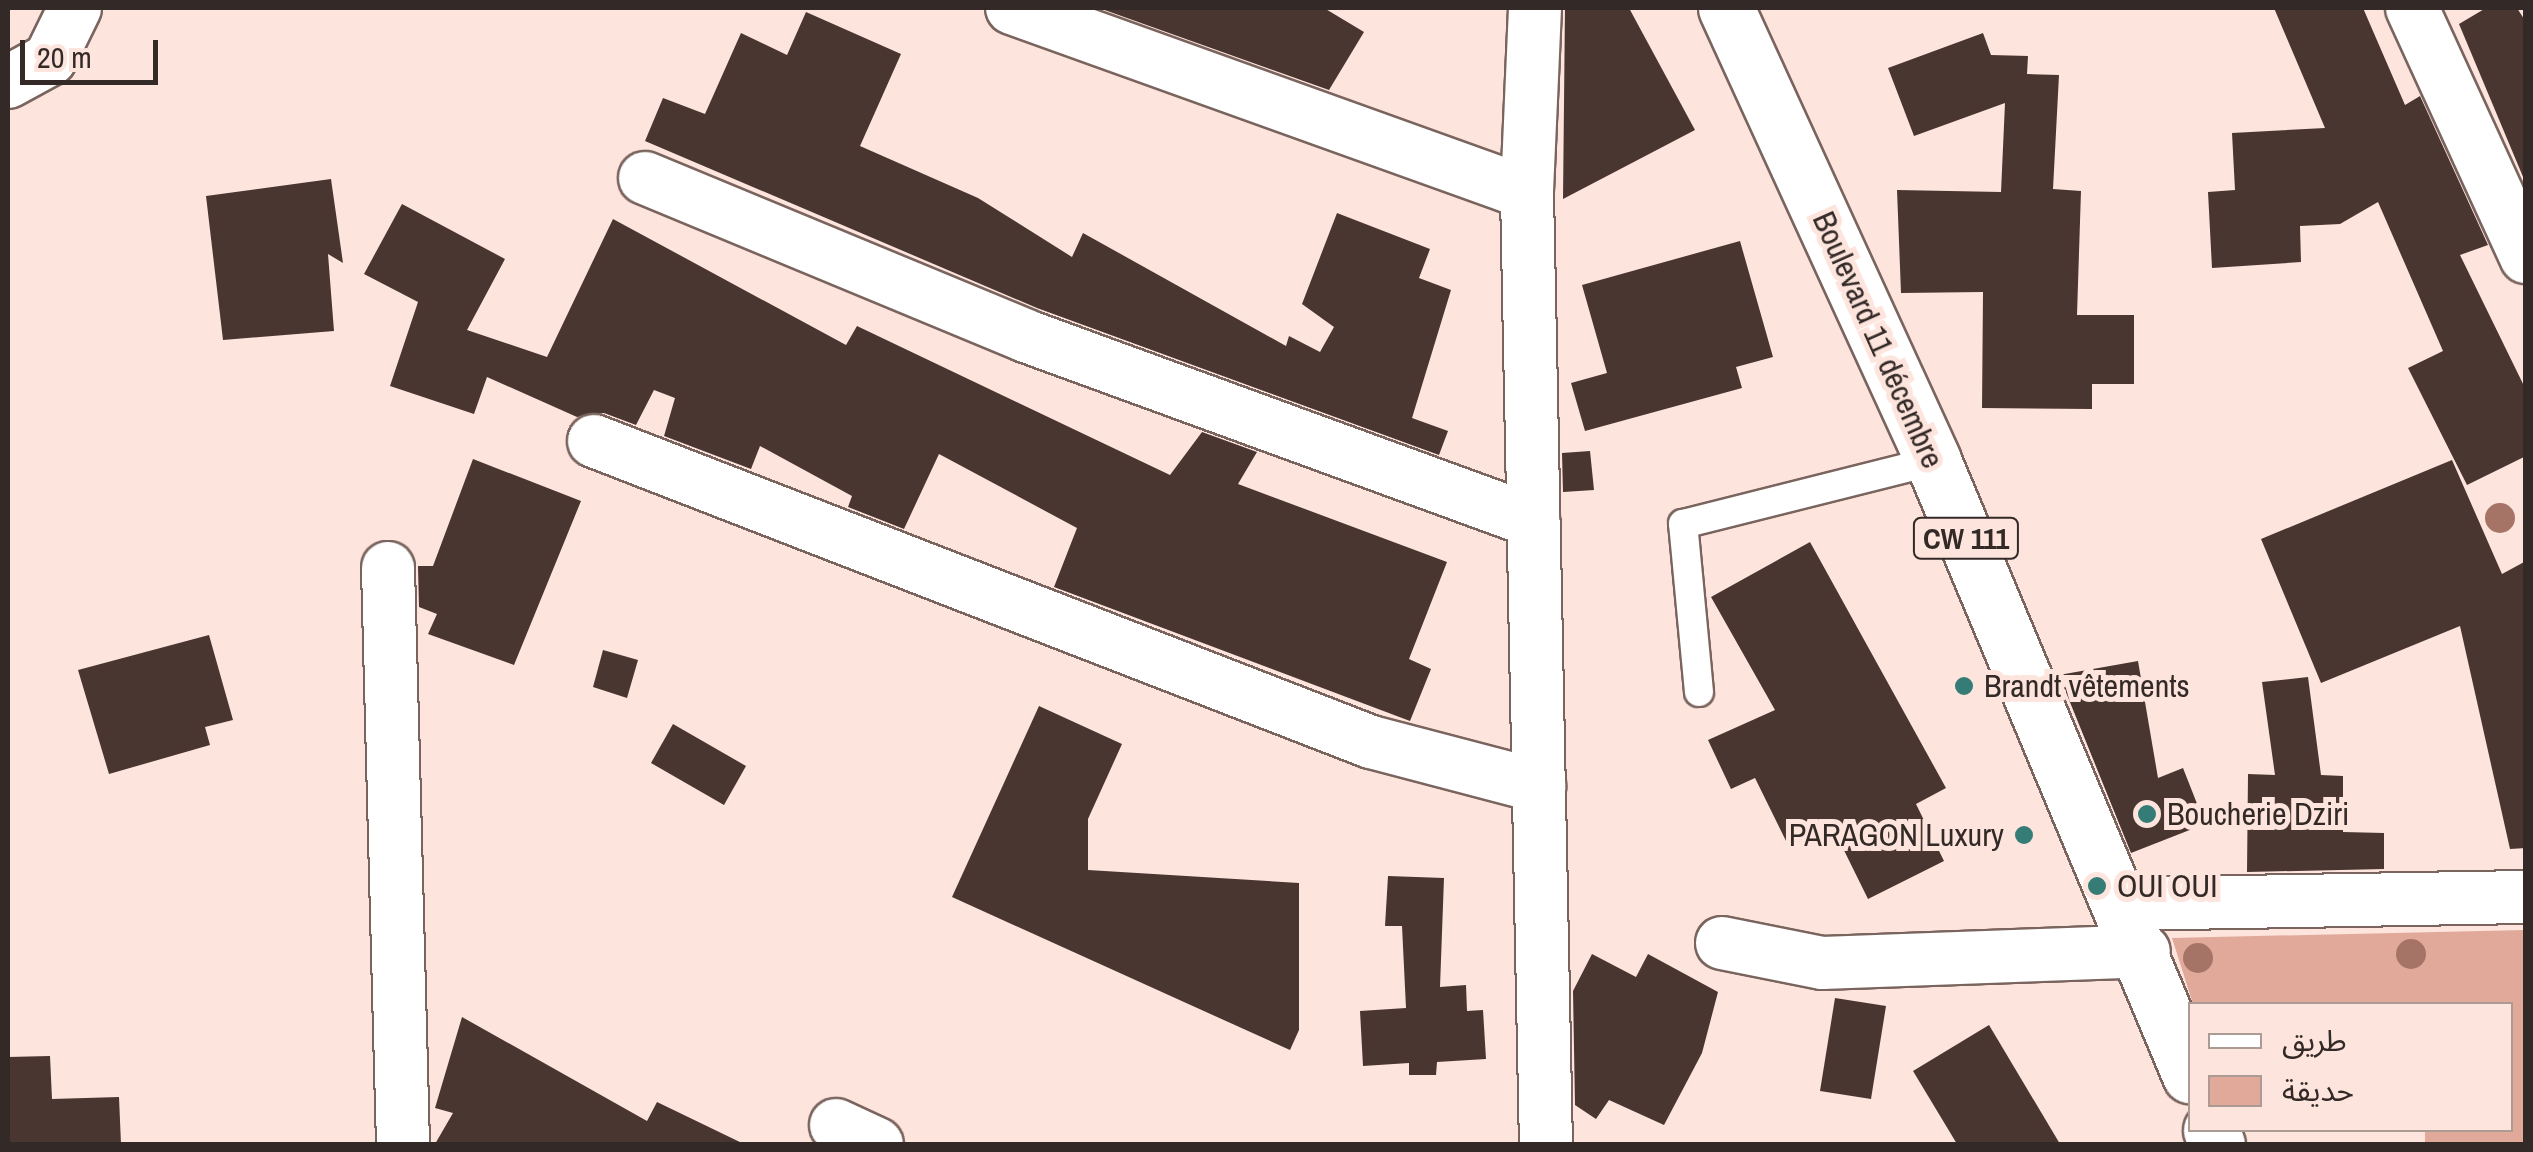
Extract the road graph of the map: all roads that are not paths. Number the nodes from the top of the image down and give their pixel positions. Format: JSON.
{"nodes":[{"id":1,"x":75,"y":8,"type":"edge"},
{"id":2,"x":1012,"y":8,"type":"edge"},
{"id":3,"x":1535,"y":8,"type":"edge"},
{"id":4,"x":1726,"y":8,"type":"edge"},
{"id":5,"x":2412,"y":8,"type":"edge"},
{"id":6,"x":8,"y":82,"type":"edge"},
{"id":7,"x":645,"y":178,"type":"dead end"},
{"id":8,"x":1526,"y":193,"type":"junction"},
{"id":9,"x":2526,"y":257,"type":"edge"},
{"id":10,"x":594,"y":441,"type":"dead end"},
{"id":11,"x":1933,"y":461,"type":"junction"},
{"id":12,"x":1533,"y":520,"type":"junction"},
{"id":13,"x":388,"y":568,"type":"dead end"},
{"id":14,"x":1698,"y":692,"type":"dead end"},
{"id":15,"x":1538,"y":786,"type":"junction"},
{"id":16,"x":2526,"y":897,"type":"edge"},
{"id":17,"x":2134,"y":927,"type":"junction"},
{"id":18,"x":1722,"y":944,"type":"dead end"},
{"id":19,"x":2188,"y":1070,"type":"edge"},
{"id":20,"x":403,"y":1144,"type":"edge"},
{"id":21,"x":1546,"y":1144,"type":"edge"}],
"edges":[{"from":1,"to":6,"type":"street"},
{"from":2,"to":8,"type":"street"},
{"from":3,"to":8,"type":"street"},
{"from":4,"to":11,"type":"main road","name":"Boulevard 11 décembre","number":"CW 111"},
{"from":5,"to":9,"type":"street"},
{"from":7,"to":12,"type":"street"},
{"from":8,"to":12,"type":"street"},
{"from":10,"to":15,"type":"street"},
{"from":11,"to":14,"type":"lane"},
{"from":11,"to":17,"type":"main road","name":"Boulevard 11 décembre","number":"CW 111"},
{"from":12,"to":15,"type":"street"},
{"from":13,"to":20,"type":"street"},
{"from":15,"to":21,"type":"street"},
{"from":16,"to":17,"type":"street"},
{"from":17,"to":18,"type":"street"},
{"from":17,"to":19,"type":"main road","name":"Boulevard 11 décembre","number":"CW 111"}]}
